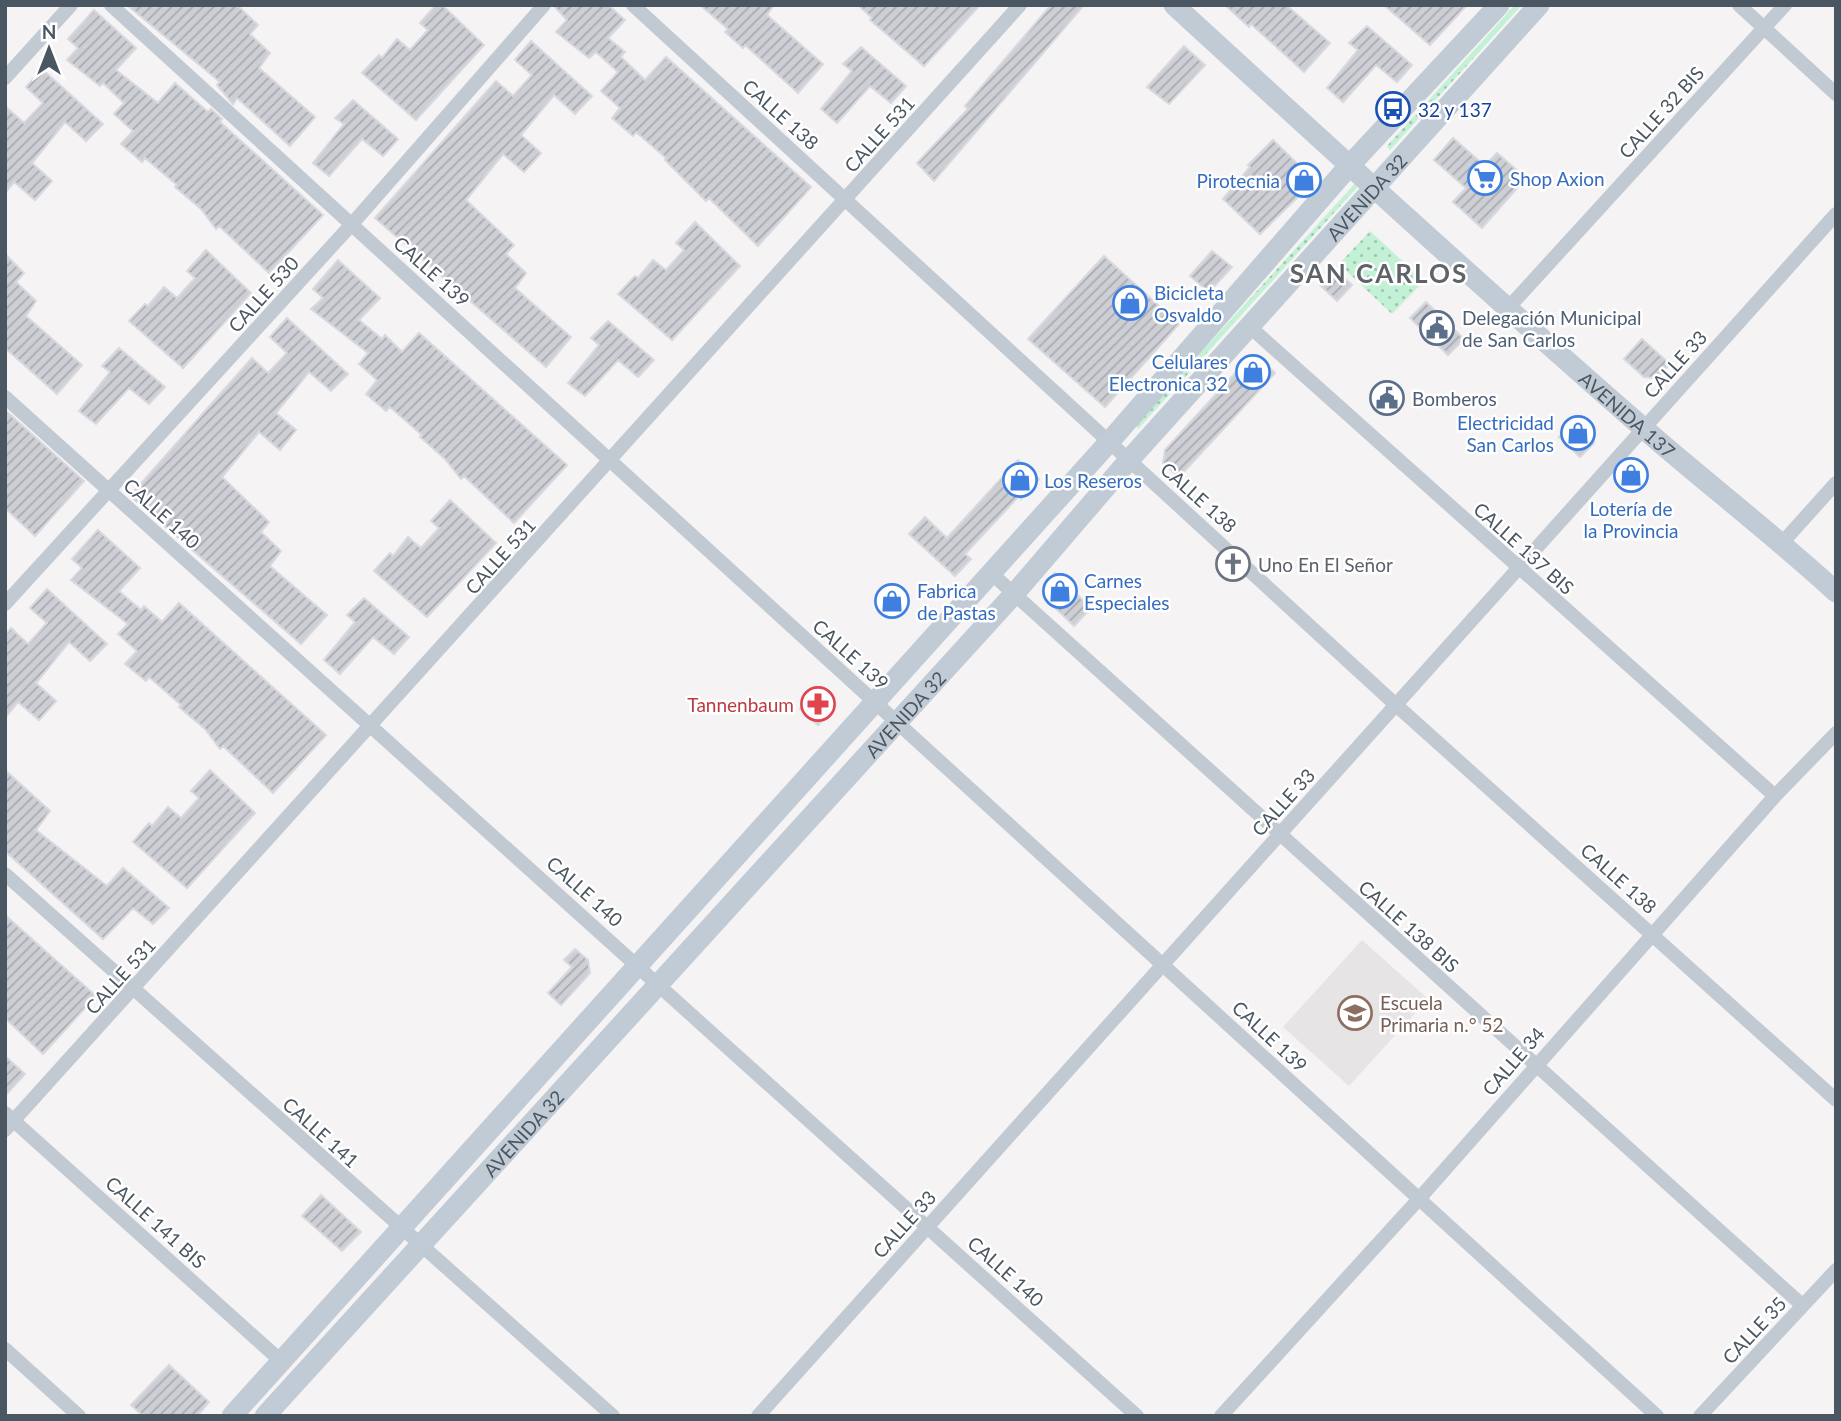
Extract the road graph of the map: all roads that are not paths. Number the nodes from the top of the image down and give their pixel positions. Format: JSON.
{"nodes":[{"id":1,"x":71,"y":5,"type":"edge"},
{"id":2,"x":111,"y":5,"type":"edge"},
{"id":3,"x":544,"y":5,"type":"edge"},
{"id":4,"x":632,"y":5,"type":"edge"},
{"id":5,"x":1020,"y":5,"type":"edge"},
{"id":6,"x":1174,"y":5,"type":"edge"},
{"id":7,"x":1499,"y":5,"type":"edge"},
{"id":8,"x":1539,"y":5,"type":"edge"},
{"id":9,"x":1739,"y":5,"type":"edge"},
{"id":10,"x":1784,"y":5,"type":"edge"},
{"id":11,"x":1764,"y":27,"type":"junction"},
{"id":12,"x":5,"y":78,"type":"edge"},
{"id":13,"x":1836,"y":94,"type":"edge"},
{"id":14,"x":1349,"y":166,"type":"junction"},
{"id":15,"x":1373,"y":188,"type":"junction"},
{"id":16,"x":846,"y":200,"type":"junction"},
{"id":17,"x":1836,"y":214,"type":"edge"},
{"id":18,"x":352,"y":224,"type":"junction"},
{"id":19,"x":1509,"y":307,"type":"junction"},
{"id":20,"x":1249,"y":326,"type":"junction"},
{"id":21,"x":5,"y":397,"type":"edge"},
{"id":22,"x":1643,"y":428,"type":"junction"},
{"id":23,"x":1110,"y":441,"type":"junction"},
{"id":24,"x":1129,"y":460,"type":"junction"},
{"id":25,"x":612,"y":461,"type":"junction"},
{"id":26,"x":1836,"y":483,"type":"edge"},
{"id":27,"x":110,"y":492,"type":"junction"},
{"id":28,"x":1782,"y":543,"type":"junction"},
{"id":29,"x":1518,"y":569,"type":"junction"},
{"id":30,"x":991,"y":573,"type":"junction"},
{"id":31,"x":1836,"y":592,"type":"edge"},
{"id":32,"x":1015,"y":593,"type":"junction"},
{"id":33,"x":5,"y":604,"type":"edge"},
{"id":34,"x":875,"y":702,"type":"junction"},
{"id":35,"x":1396,"y":705,"type":"junction"},
{"id":36,"x":898,"y":721,"type":"junction"},
{"id":37,"x":372,"y":727,"type":"junction"},
{"id":38,"x":1836,"y":733,"type":"edge"},
{"id":39,"x":1775,"y":796,"type":"junction"},
{"id":40,"x":1279,"y":835,"type":"junction"},
{"id":41,"x":5,"y":874,"type":"edge"},
{"id":42,"x":1652,"y":934,"type":"junction"},
{"id":43,"x":1164,"y":963,"type":"junction"},
{"id":44,"x":639,"y":965,"type":"junction"},
{"id":45,"x":657,"y":982,"type":"junction"},
{"id":46,"x":133,"y":990,"type":"junction"},
{"id":47,"x":1535,"y":1066,"type":"junction"},
{"id":48,"x":1836,"y":1100,"type":"edge"},
{"id":49,"x":8,"y":1121,"type":"edge"},
{"id":50,"x":1418,"y":1200,"type":"junction"},
{"id":51,"x":929,"y":1226,"type":"junction"},
{"id":52,"x":401,"y":1230,"type":"junction"},
{"id":53,"x":419,"y":1246,"type":"junction"},
{"id":54,"x":1836,"y":1270,"type":"edge"},
{"id":55,"x":1802,"y":1306,"type":"junction"},
{"id":56,"x":5,"y":1349,"type":"edge"},
{"id":57,"x":281,"y":1360,"type":"junction"},
{"id":58,"x":79,"y":1416,"type":"edge"},
{"id":59,"x":232,"y":1416,"type":"edge"},
{"id":60,"x":265,"y":1416,"type":"edge"},
{"id":61,"x":613,"y":1416,"type":"edge"},
{"id":62,"x":758,"y":1416,"type":"edge"},
{"id":63,"x":1137,"y":1416,"type":"edge"},
{"id":64,"x":1221,"y":1416,"type":"edge"},
{"id":65,"x":1657,"y":1416,"type":"edge"},
{"id":66,"x":1700,"y":1416,"type":"edge"}],
"edges":[{"from":1,"to":12,"type":"street"},
{"from":2,"to":18,"type":"street","name":"CALLE 139"},
{"from":3,"to":18,"type":"street","name":"CALLE 530"},
{"from":4,"to":16,"type":"street","name":"CALLE 138"},
{"from":5,"to":16,"type":"street","name":"CALLE 531"},
{"from":6,"to":14,"type":"main road","name":"AVENIDA 137"},
{"from":7,"to":14,"type":"main road","name":"AVENIDA 32"},
{"from":8,"to":15,"type":"main road","name":"AVENIDA 32"},
{"from":9,"to":11,"type":"street"},
{"from":10,"to":11,"type":"street","name":"CALLE 32 BIS"},
{"from":11,"to":13,"type":"street"},
{"from":11,"to":19,"type":"street","name":"CALLE 32 BIS"},
{"from":14,"to":15,"type":"main road","name":"AVENIDA 137"},
{"from":14,"to":23,"type":"main road","name":"AVENIDA 32"},
{"from":15,"to":19,"type":"main road","name":"AVENIDA 137"},
{"from":15,"to":20,"type":"main road","name":"AVENIDA 32"},
{"from":16,"to":23,"type":"street","name":"CALLE 138"},
{"from":16,"to":25,"type":"street","name":"CALLE 531"},
{"from":17,"to":22,"type":"street","name":"CALLE 33"},
{"from":18,"to":25,"type":"street","name":"CALLE 139"},
{"from":18,"to":27,"type":"street","name":"CALLE 530"},
{"from":19,"to":22,"type":"main road","name":"AVENIDA 137"},
{"from":20,"to":24,"type":"main road","name":"AVENIDA 32"},
{"from":20,"to":29,"type":"street","name":"CALLE 137 BIS"},
{"from":21,"to":27,"type":"street","name":"CALLE 140"},
{"from":22,"to":28,"type":"main road","name":"AVENIDA 137"},
{"from":22,"to":29,"type":"street","name":"CALLE 33"},
{"from":23,"to":24,"type":"street","name":"CALLE 138"},
{"from":23,"to":30,"type":"main road","name":"AVENIDA 32"},
{"from":24,"to":32,"type":"main road","name":"AVENIDA 32"},
{"from":24,"to":35,"type":"street","name":"CALLE 138"},
{"from":25,"to":34,"type":"street","name":"CALLE 139"},
{"from":25,"to":37,"type":"street","name":"CALLE 531"},
{"from":26,"to":28,"type":"street"},
{"from":27,"to":33,"type":"street","name":"CALLE 530"},
{"from":27,"to":37,"type":"street","name":"CALLE 140"},
{"from":28,"to":31,"type":"main road","name":"AVENIDA 137"},
{"from":29,"to":35,"type":"street","name":"CALLE 33"},
{"from":29,"to":39,"type":"street","name":"CALLE 137 BIS"},
{"from":30,"to":32,"type":"street","name":"CALLE 138 BIS"},
{"from":30,"to":34,"type":"main road","name":"AVENIDA 32"},
{"from":32,"to":36,"type":"main road","name":"AVENIDA 32"},
{"from":32,"to":40,"type":"street","name":"CALLE 138 BIS"},
{"from":34,"to":36,"type":"street","name":"CALLE 139"},
{"from":34,"to":44,"type":"main road","name":"AVENIDA 32"},
{"from":35,"to":40,"type":"street","name":"CALLE 33"},
{"from":35,"to":42,"type":"street","name":"CALLE 138"},
{"from":36,"to":43,"type":"street","name":"CALLE 139"},
{"from":36,"to":45,"type":"main road","name":"AVENIDA 32"},
{"from":37,"to":44,"type":"street","name":"CALLE 140"},
{"from":37,"to":46,"type":"street","name":"CALLE 531"},
{"from":38,"to":39,"type":"street","name":"CALLE 34"},
{"from":39,"to":42,"type":"street","name":"CALLE 34"},
{"from":40,"to":43,"type":"street","name":"CALLE 33"},
{"from":40,"to":47,"type":"street","name":"CALLE 138 BIS"},
{"from":41,"to":46,"type":"street","name":"CALLE 141"},
{"from":42,"to":47,"type":"street","name":"CALLE 34"},
{"from":42,"to":48,"type":"street","name":"CALLE 138"},
{"from":43,"to":50,"type":"street","name":"CALLE 139"},
{"from":43,"to":51,"type":"street","name":"CALLE 33"},
{"from":44,"to":45,"type":"street","name":"CALLE 140"},
{"from":44,"to":52,"type":"main road","name":"AVENIDA 32"},
{"from":45,"to":51,"type":"street","name":"CALLE 140"},
{"from":45,"to":53,"type":"main road","name":"AVENIDA 32"},
{"from":46,"to":49,"type":"street","name":"CALLE 531"},
{"from":46,"to":52,"type":"street","name":"CALLE 141"},
{"from":47,"to":50,"type":"street","name":"CALLE 34"},
{"from":47,"to":55,"type":"street","name":"CALLE 138 BIS"},
{"from":49,"to":57,"type":"street","name":"CALLE 141 BIS"},
{"from":50,"to":64,"type":"street","name":"CALLE 34"},
{"from":50,"to":65,"type":"street","name":"CALLE 139"},
{"from":51,"to":62,"type":"street","name":"CALLE 33"},
{"from":51,"to":63,"type":"street","name":"CALLE 140"},
{"from":52,"to":53,"type":"street","name":"CALLE 141"},
{"from":52,"to":57,"type":"main road","name":"AVENIDA 32"},
{"from":53,"to":60,"type":"main road","name":"AVENIDA 32"},
{"from":53,"to":61,"type":"street","name":"CALLE 141"},
{"from":54,"to":55,"type":"street","name":"CALLE 35"},
{"from":55,"to":66,"type":"street","name":"CALLE 35"},
{"from":56,"to":58,"type":"street"},
{"from":57,"to":59,"type":"main road","name":"AVENIDA 32"}]}
